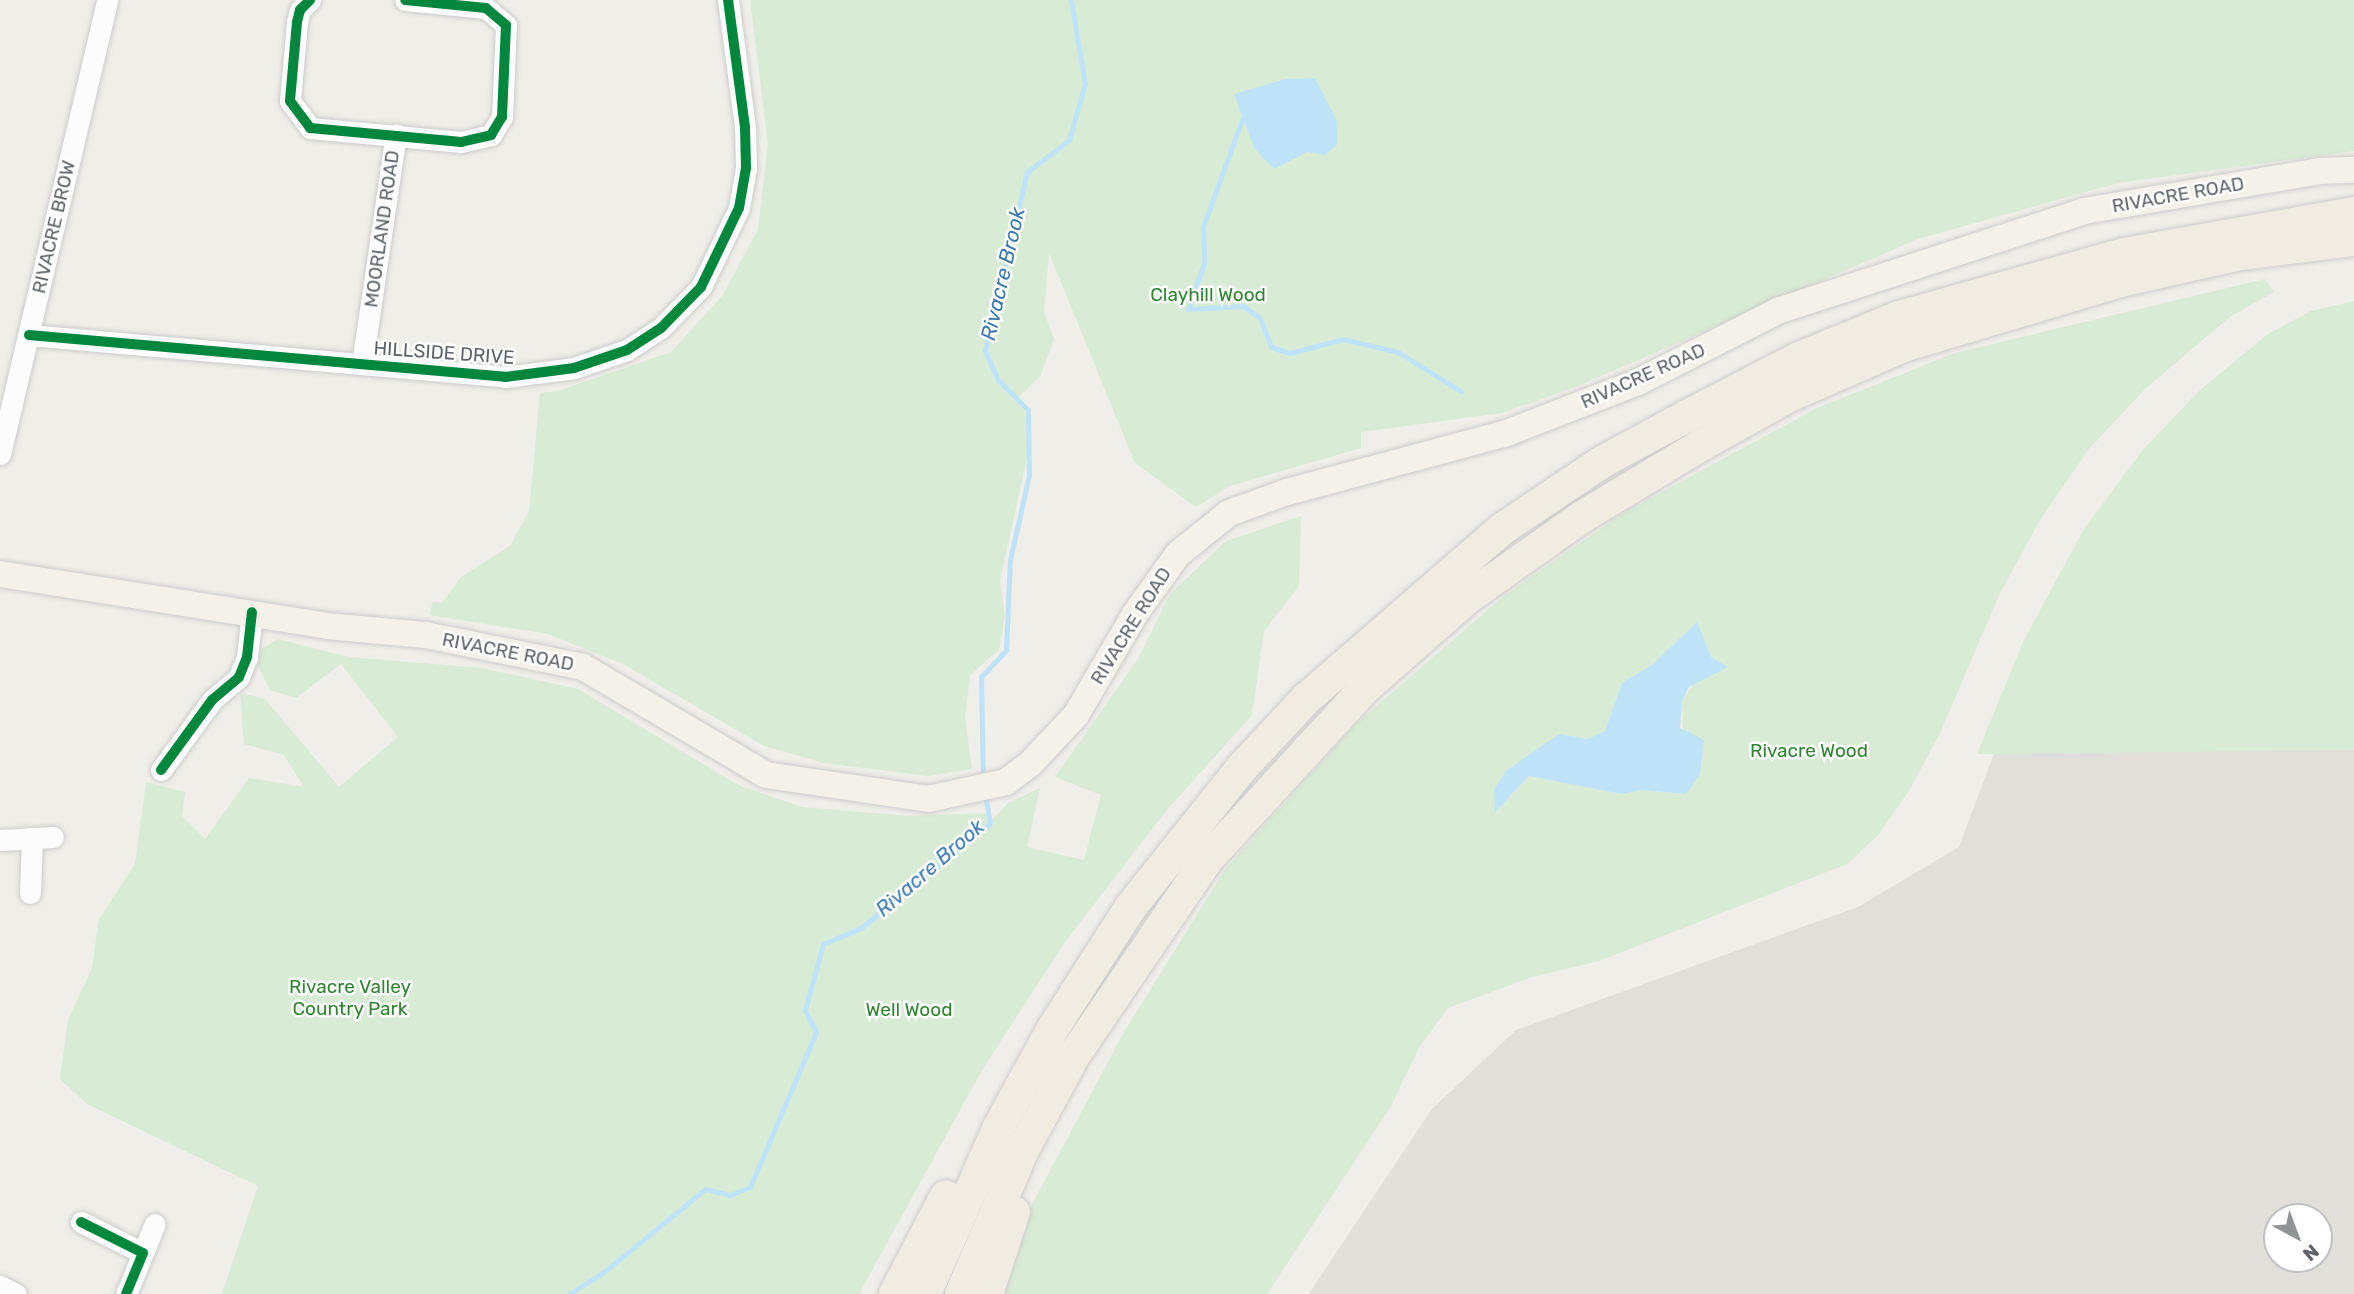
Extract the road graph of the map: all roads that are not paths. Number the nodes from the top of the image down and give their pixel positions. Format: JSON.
{"nodes":[{"id":1,"x":107,"y":0,"type":"edge"},
{"id":2,"x":310,"y":0,"type":"edge"},
{"id":3,"x":405,"y":0,"type":"edge"},
{"id":4,"x":728,"y":0,"type":"edge"},
{"id":5,"x":396,"y":135,"type":"junction"},
{"id":6,"x":2354,"y":170,"type":"edge"},
{"id":7,"x":2354,"y":213,"type":"edge"},
{"id":8,"x":2354,"y":240,"type":"edge"},
{"id":9,"x":29,"y":335,"type":"junction"},
{"id":10,"x":362,"y":364,"type":"junction"},
{"id":11,"x":0,"y":454,"type":"edge"},
{"id":12,"x":0,"y":574,"type":"edge"},
{"id":13,"x":252,"y":612,"type":"junction"},
{"id":14,"x":161,"y":770,"type":"dead end"},
{"id":15,"x":0,"y":840,"type":"edge"},
{"id":16,"x":30,"y":893,"type":"dead end"},
{"id":17,"x":1052,"y":1030,"type":"junction"},
{"id":18,"x":1075,"y":1054,"type":"junction"},
{"id":19,"x":81,"y":1222,"type":"dead end"},
{"id":20,"x":155,"y":1224,"type":"dead end"},
{"id":21,"x":143,"y":1253,"type":"junction"},
{"id":22,"x":0,"y":1286,"type":"edge"},
{"id":23,"x":16,"y":1294,"type":"edge"},
{"id":24,"x":125,"y":1294,"type":"edge"},
{"id":25,"x":895,"y":1294,"type":"edge"},
{"id":26,"x":925,"y":1294,"type":"edge"},
{"id":27,"x":961,"y":1294,"type":"edge"},
{"id":28,"x":987,"y":1294,"type":"edge"}],
"edges":[{"from":1,"to":9,"type":"street","name":"RIVACRE BROW"},
{"from":2,"to":5,"type":"street","name":"MOORLAND ROAD"},
{"from":3,"to":5,"type":"street","name":"MOORLAND ROAD"},
{"from":4,"to":10,"type":"street","name":"HILLSIDE DRIVE"},
{"from":5,"to":10,"type":"street","name":"MOORLAND ROAD"},
{"from":6,"to":13,"type":"main road","name":"RIVACRE ROAD"},
{"from":7,"to":17,"type":"highway"},
{"from":8,"to":18,"type":"highway"},
{"from":9,"to":10,"type":"street","name":"HILLSIDE DRIVE"},
{"from":9,"to":11,"type":"street","name":"RIVACRE BROW"},
{"from":12,"to":13,"type":"main road","name":"RIVACRE ROAD"},
{"from":13,"to":14,"type":"street"},
{"from":15,"to":16,"type":"street"},
{"from":17,"to":25,"type":"highway"},
{"from":17,"to":26,"type":"highway"},
{"from":18,"to":27,"type":"highway"},
{"from":18,"to":28,"type":"highway"},
{"from":19,"to":21,"type":"street"},
{"from":20,"to":21,"type":"street"},
{"from":21,"to":24,"type":"street"},
{"from":22,"to":23,"type":"street"}]}
